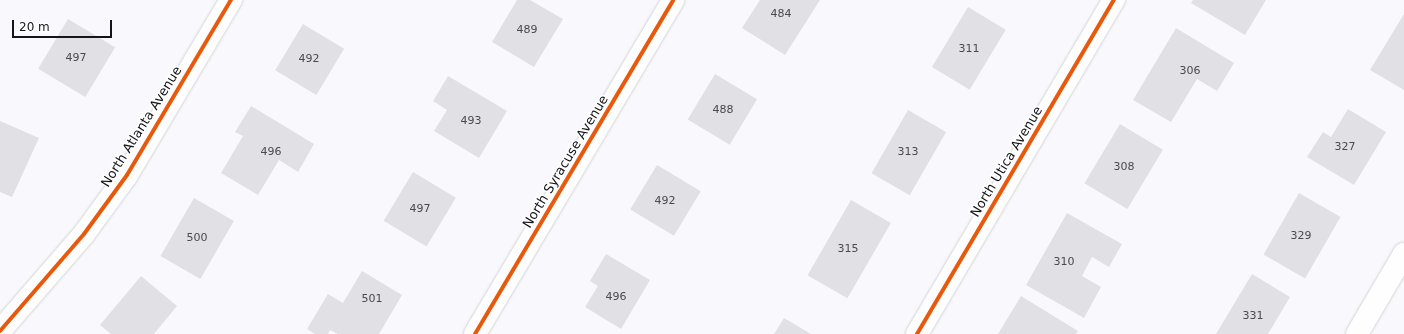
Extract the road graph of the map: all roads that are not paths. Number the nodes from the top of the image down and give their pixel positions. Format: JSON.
{"nodes":[{"id":1,"x":231,"y":0,"type":"edge"},
{"id":2,"x":673,"y":0,"type":"edge"},
{"id":3,"x":1114,"y":0,"type":"edge"},
{"id":4,"x":1404,"y":254,"type":"edge"},
{"id":5,"x":0,"y":331,"type":"edge"},
{"id":6,"x":475,"y":334,"type":"edge"},
{"id":7,"x":916,"y":334,"type":"edge"},
{"id":8,"x":1357,"y":334,"type":"edge"}],
"edges":[{"from":1,"to":5,"type":"street","name":"North Atlanta Avenue"},
{"from":2,"to":6,"type":"street","name":"North Syracuse Avenue"},
{"from":3,"to":7,"type":"street","name":"North Utica Avenue"},
{"from":4,"to":8,"type":"street"}]}
